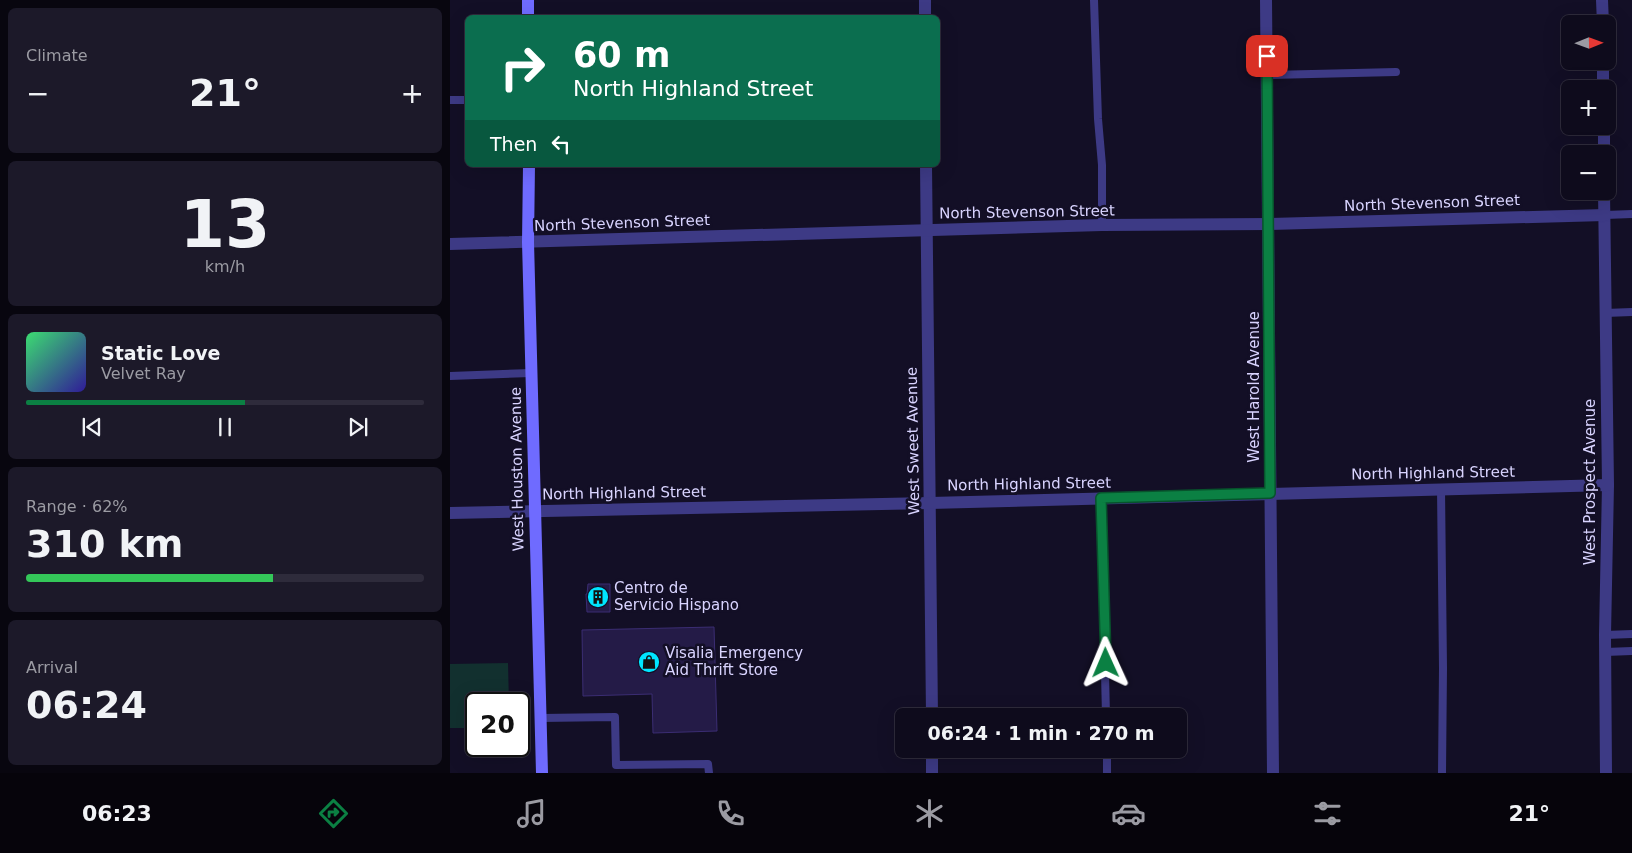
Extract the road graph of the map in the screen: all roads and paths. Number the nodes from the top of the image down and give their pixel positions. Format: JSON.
{"nodes":[{"id":1,"x":528,"y":0,"type":"edge"},
{"id":2,"x":925,"y":0,"type":"edge"},
{"id":3,"x":1094,"y":0,"type":"edge"},
{"id":4,"x":1266,"y":0,"type":"edge"},
{"id":5,"x":1602,"y":0,"type":"edge"},
{"id":6,"x":528,"y":15,"type":"edge"},
{"id":7,"x":925,"y":15,"type":"edge"},
{"id":8,"x":1603,"y":15,"type":"edge"},
{"id":9,"x":1396,"y":72,"type":"dead end"},
{"id":10,"x":1267,"y":75,"type":"junction"},
{"id":11,"x":450,"y":100,"type":"edge"},
{"id":12,"x":465,"y":100,"type":"edge"},
{"id":13,"x":528,"y":167,"type":"edge"},
{"id":14,"x":926,"y":167,"type":"edge"},
{"id":15,"x":1604,"y":200,"type":"edge"},
{"id":16,"x":1632,"y":214,"type":"edge"},
{"id":17,"x":1605,"y":215,"type":"junction"},
{"id":18,"x":1269,"y":224,"type":"junction"},
{"id":19,"x":1102,"y":226,"type":"junction"},
{"id":20,"x":927,"y":230,"type":"junction"},
{"id":21,"x":528,"y":242,"type":"junction"},
{"id":22,"x":450,"y":244,"type":"edge"},
{"id":23,"x":1632,"y":312,"type":"edge"},
{"id":24,"x":1606,"y":313,"type":"junction"},
{"id":25,"x":531,"y":373,"type":"junction"},
{"id":26,"x":450,"y":376,"type":"edge"},
{"id":27,"x":1608,"y":484,"type":"junction"},
{"id":28,"x":1441,"y":489,"type":"junction"},
{"id":29,"x":1270,"y":493,"type":"junction"},
{"id":30,"x":1101,"y":498,"type":"junction"},
{"id":31,"x":930,"y":502,"type":"junction"},
{"id":32,"x":534,"y":511,"type":"junction"},
{"id":33,"x":450,"y":513,"type":"edge"},
{"id":34,"x":1632,"y":634,"type":"edge"},
{"id":35,"x":1605,"y":635,"type":"junction"},
{"id":36,"x":1632,"y":651,"type":"edge"},
{"id":37,"x":1605,"y":652,"type":"junction"},
{"id":38,"x":932,"y":708,"type":"edge"},
{"id":39,"x":1106,"y":708,"type":"edge"},
{"id":40,"x":541,"y":718,"type":"junction"},
{"id":41,"x":932,"y":758,"type":"edge"},
{"id":42,"x":1107,"y":758,"type":"edge"},
{"id":43,"x":542,"y":773,"type":"edge"},
{"id":44,"x":708,"y":773,"type":"edge"},
{"id":45,"x":932,"y":773,"type":"edge"},
{"id":46,"x":1107,"y":773,"type":"edge"},
{"id":47,"x":1273,"y":773,"type":"edge"},
{"id":48,"x":1442,"y":773,"type":"edge"},
{"id":49,"x":1606,"y":773,"type":"edge"}],
"edges":[{"from":1,"to":6,"type":"main road"},
{"from":2,"to":7,"type":"street"},
{"from":3,"to":19,"type":"lane"},
{"from":4,"to":10,"type":"street","name":"West Harold Avenue"},
{"from":5,"to":8,"type":"street"},
{"from":9,"to":10,"type":"lane"},
{"from":10,"to":18,"type":"street","name":"West Harold Avenue"},
{"from":11,"to":12,"type":"lane"},
{"from":13,"to":21,"type":"main road","name":"West Houston Avenue"},
{"from":14,"to":20,"type":"street","name":"West Sweet Avenue"},
{"from":15,"to":17,"type":"street","name":"West Prospect Avenue"},
{"from":16,"to":17,"type":"lane"},
{"from":17,"to":18,"type":"street","name":"North Stevenson Street"},
{"from":17,"to":24,"type":"street","name":"West Prospect Avenue"},
{"from":18,"to":19,"type":"street","name":"North Stevenson Street"},
{"from":18,"to":29,"type":"street","name":"West Harold Avenue"},
{"from":19,"to":20,"type":"street","name":"North Stevenson Street"},
{"from":20,"to":21,"type":"street","name":"North Stevenson Street"},
{"from":20,"to":31,"type":"street","name":"West Sweet Avenue"},
{"from":21,"to":22,"type":"street","name":"North Stevenson Street"},
{"from":21,"to":25,"type":"main road","name":"West Houston Avenue"},
{"from":23,"to":24,"type":"lane"},
{"from":24,"to":27,"type":"street","name":"West Prospect Avenue"},
{"from":25,"to":26,"type":"lane"},
{"from":25,"to":32,"type":"main road","name":"West Houston Avenue"},
{"from":27,"to":28,"type":"street","name":"North Highland Street"},
{"from":27,"to":35,"type":"street","name":"West Prospect Avenue"},
{"from":28,"to":29,"type":"street","name":"North Highland Street"},
{"from":28,"to":48,"type":"lane"},
{"from":29,"to":30,"type":"street","name":"North Highland Street"},
{"from":29,"to":47,"type":"street","name":"West Harold Avenue"},
{"from":30,"to":31,"type":"street","name":"North Highland Street"},
{"from":30,"to":39,"type":"lane"},
{"from":31,"to":32,"type":"street","name":"North Highland Street"},
{"from":31,"to":38,"type":"street","name":"West Sweet Avenue"},
{"from":32,"to":33,"type":"street","name":"North Highland Street"},
{"from":32,"to":40,"type":"main road","name":"West Houston Avenue"},
{"from":34,"to":35,"type":"lane"},
{"from":35,"to":37,"type":"street","name":"West Prospect Avenue"},
{"from":36,"to":37,"type":"lane"},
{"from":37,"to":49,"type":"street","name":"West Prospect Avenue"},
{"from":40,"to":43,"type":"main road","name":"West Houston Avenue"},
{"from":40,"to":44,"type":"lane"},
{"from":41,"to":45,"type":"street"},
{"from":42,"to":46,"type":"lane"}]}
